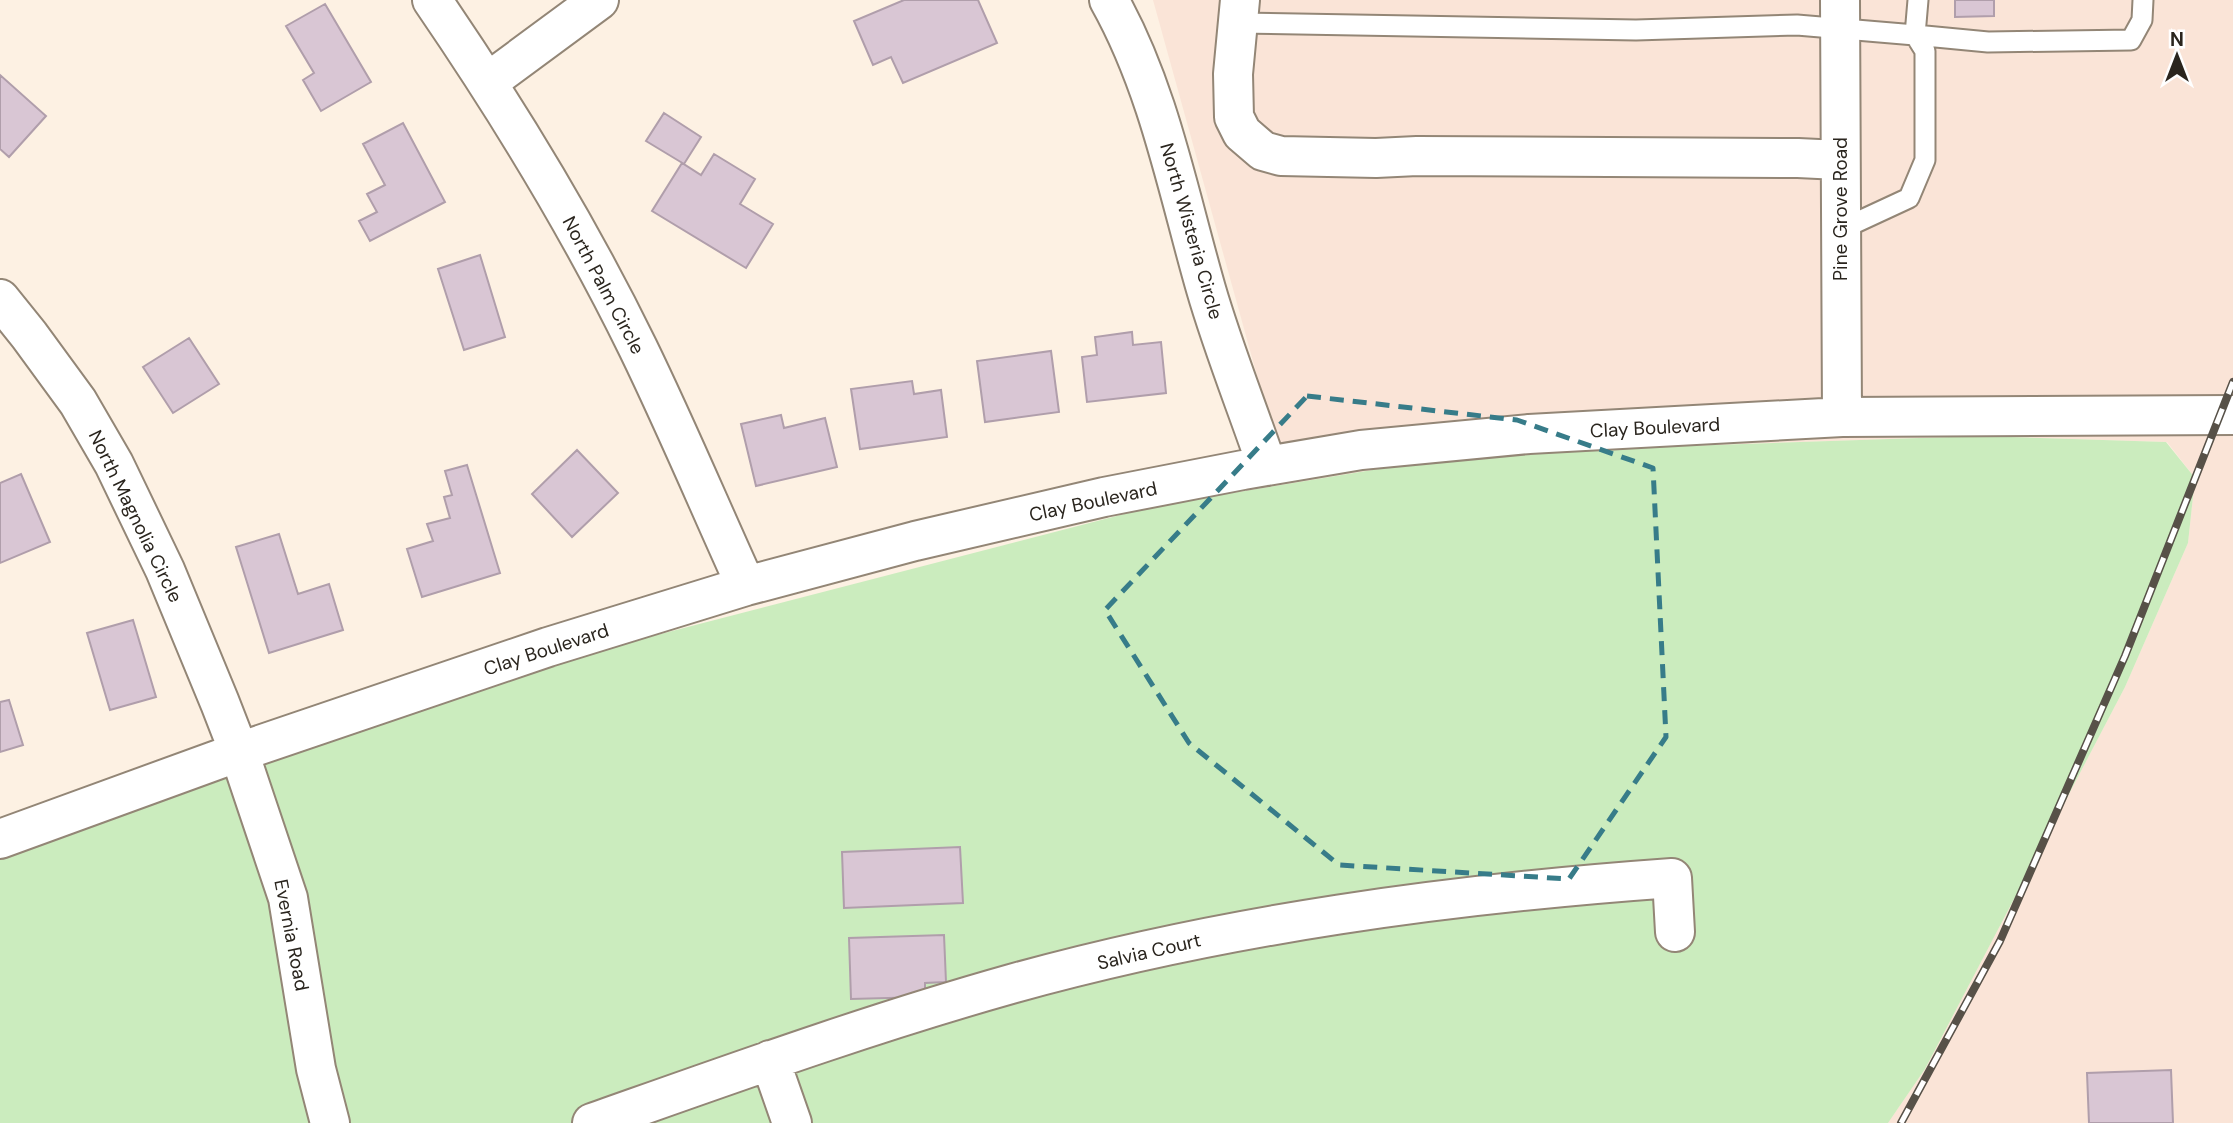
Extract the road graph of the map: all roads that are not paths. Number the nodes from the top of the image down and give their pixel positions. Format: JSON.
{"nodes":[{"id":1,"x":432,"y":0,"type":"edge"},
{"id":2,"x":599,"y":0,"type":"edge"},
{"id":3,"x":1110,"y":0,"type":"edge"},
{"id":4,"x":1918,"y":0,"type":"edge"},
{"id":5,"x":2143,"y":0,"type":"edge"},
{"id":6,"x":1239,"y":11,"type":"edge"},
{"id":7,"x":1840,"y":15,"type":"edge"},
{"id":8,"x":1915,"y":35,"type":"junction"},
{"id":9,"x":488,"y":82,"type":"junction"},
{"id":10,"x":1839,"y":160,"type":"junction"},
{"id":11,"x":1840,"y":230,"type":"junction"},
{"id":12,"x":0,"y":299,"type":"edge"},
{"id":13,"x":2233,"y":415,"type":"edge"},
{"id":14,"x":1842,"y":417,"type":"junction"},
{"id":15,"x":1268,"y":466,"type":"junction"},
{"id":16,"x":746,"y":586,"type":"junction"},
{"id":17,"x":239,"y":752,"type":"junction"},
{"id":18,"x":0,"y":839,"type":"edge"},
{"id":19,"x":1675,"y":932,"type":"dead end"},
{"id":20,"x":770,"y":1060,"type":"junction"},
{"id":21,"x":330,"y":1123,"type":"edge"},
{"id":22,"x":592,"y":1123,"type":"edge"},
{"id":23,"x":792,"y":1123,"type":"edge"}],
"edges":[{"from":1,"to":9,"type":"street","name":"North Palm Circle"},
{"from":2,"to":9,"type":"street"},
{"from":3,"to":15,"type":"street","name":"North Wisteria Circle"},
{"from":4,"to":8,"type":"lane"},
{"from":5,"to":8,"type":"lane"},
{"from":6,"to":7,"type":"lane"},
{"from":6,"to":10,"type":"street"},
{"from":7,"to":8,"type":"lane"},
{"from":7,"to":10,"type":"street","name":"Pine Grove Road"},
{"from":8,"to":11,"type":"lane"},
{"from":9,"to":16,"type":"street","name":"North Palm Circle"},
{"from":10,"to":11,"type":"street","name":"Pine Grove Road"},
{"from":11,"to":14,"type":"street","name":"Pine Grove Road"},
{"from":12,"to":17,"type":"street","name":"North Magnolia Circle"},
{"from":13,"to":14,"type":"street","name":"Clay Boulevard"},
{"from":14,"to":15,"type":"street","name":"Clay Boulevard"},
{"from":15,"to":16,"type":"street","name":"Clay Boulevard"},
{"from":16,"to":17,"type":"street","name":"Clay Boulevard"},
{"from":17,"to":18,"type":"street","name":"Clay Boulevard"},
{"from":17,"to":21,"type":"street","name":"Evernia Road"},
{"from":19,"to":20,"type":"street","name":"Salvia Court"},
{"from":20,"to":22,"type":"street","name":"Salvia Court"},
{"from":20,"to":23,"type":"street"}]}
